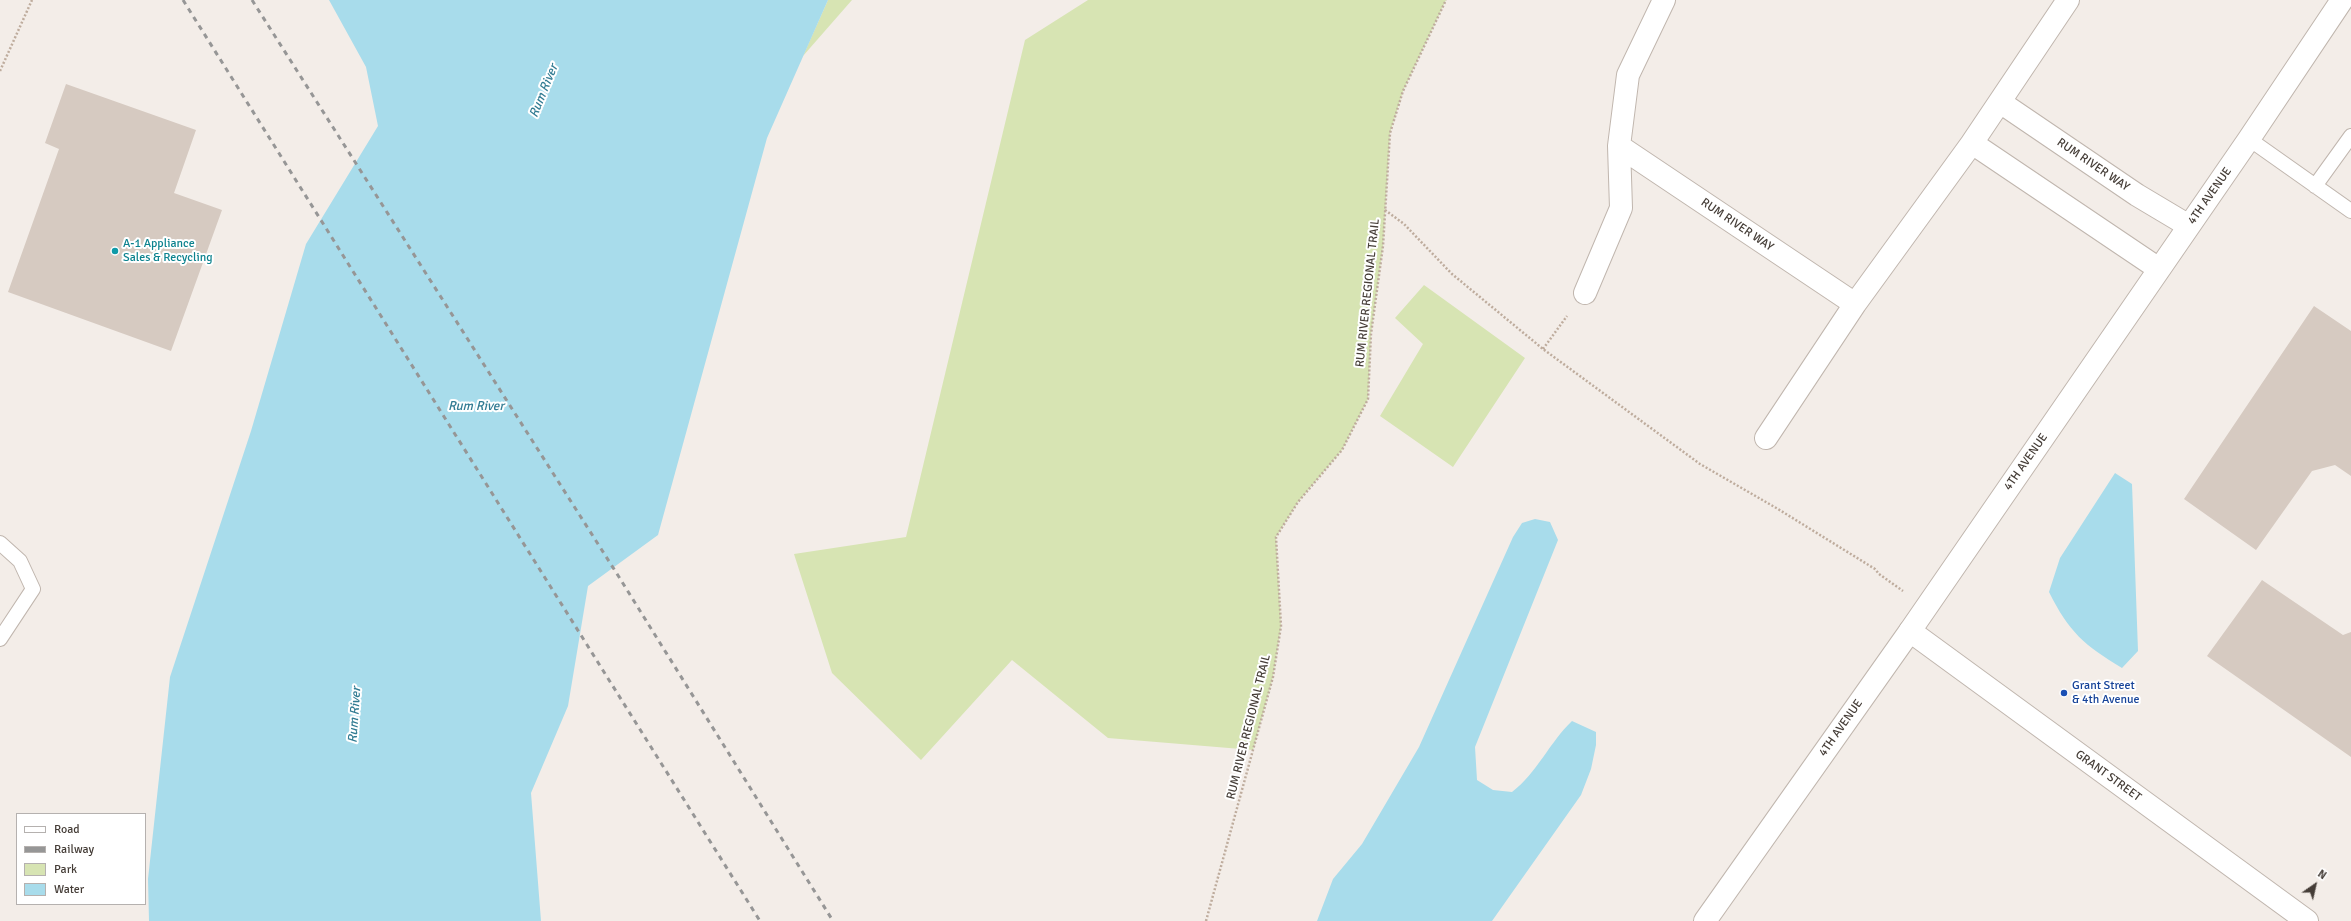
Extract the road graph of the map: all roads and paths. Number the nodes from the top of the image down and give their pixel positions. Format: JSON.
{"nodes":[{"id":1,"x":32,"y":0,"type":"edge"},
{"id":2,"x":1446,"y":0,"type":"edge"},
{"id":3,"x":1664,"y":0,"type":"edge"},
{"id":4,"x":2068,"y":0,"type":"edge"},
{"id":5,"x":2342,"y":0,"type":"edge"},
{"id":6,"x":0,"y":71,"type":"edge"},
{"id":7,"x":2000,"y":102,"type":"junction"},
{"id":8,"x":2351,"y":136,"type":"edge"},
{"id":9,"x":2249,"y":139,"type":"junction"},
{"id":10,"x":1972,"y":143,"type":"junction"},
{"id":11,"x":1619,"y":146,"type":"junction"},
{"id":12,"x":2315,"y":186,"type":"junction"},
{"id":13,"x":1385,"y":210,"type":"junction"},
{"id":14,"x":2351,"y":211,"type":"edge"},
{"id":15,"x":2189,"y":226,"type":"junction"},
{"id":16,"x":2159,"y":269,"type":"junction"},
{"id":17,"x":1585,"y":293,"type":"joint"},
{"id":18,"x":1855,"y":304,"type":"junction"},
{"id":19,"x":1542,"y":349,"type":"junction"},
{"id":20,"x":1766,"y":438,"type":"dead end"},
{"id":21,"x":0,"y":543,"type":"edge"},
{"id":22,"x":1927,"y":607,"type":"junction"},
{"id":23,"x":1910,"y":631,"type":"junction"},
{"id":24,"x":0,"y":639,"type":"edge"},
{"id":25,"x":1206,"y":921,"type":"edge"},
{"id":26,"x":1705,"y":921,"type":"edge"},
{"id":27,"x":2307,"y":921,"type":"edge"}],
"edges":[{"from":1,"to":6,"type":"path"},
{"from":2,"to":13,"type":"path","name":"RUM RIVER REGIONAL TRAIL"},
{"from":3,"to":11,"type":"street"},
{"from":4,"to":7,"type":"street"},
{"from":5,"to":9,"type":"street","name":"4TH AVENUE"},
{"from":7,"to":10,"type":"street"},
{"from":7,"to":15,"type":"street","name":"RUM RIVER WAY"},
{"from":8,"to":12,"type":"lane"},
{"from":9,"to":12,"type":"lane"},
{"from":9,"to":15,"type":"street","name":"4TH AVENUE"},
{"from":10,"to":16,"type":"street"},
{"from":10,"to":18,"type":"street"},
{"from":11,"to":17,"type":"street"},
{"from":11,"to":18,"type":"street","name":"RUM RIVER WAY"},
{"from":12,"to":14,"type":"lane"},
{"from":13,"to":19,"type":"path"},
{"from":13,"to":25,"type":"path","name":"RUM RIVER REGIONAL TRAIL"},
{"from":15,"to":16,"type":"street","name":"4TH AVENUE"},
{"from":16,"to":22,"type":"street","name":"4TH AVENUE"},
{"from":17,"to":19,"type":"path"},
{"from":18,"to":20,"type":"street"},
{"from":19,"to":22,"type":"path"},
{"from":21,"to":24,"type":"lane"},
{"from":22,"to":23,"type":"street","name":"4TH AVENUE"},
{"from":23,"to":26,"type":"street","name":"4TH AVENUE"},
{"from":23,"to":27,"type":"street","name":"GRANT STREET"}]}
